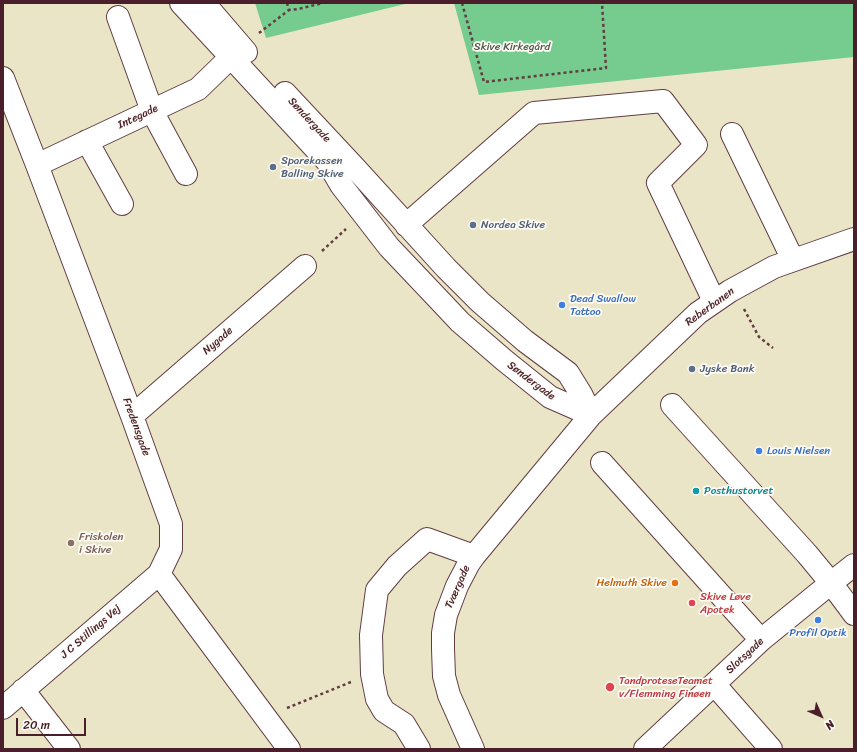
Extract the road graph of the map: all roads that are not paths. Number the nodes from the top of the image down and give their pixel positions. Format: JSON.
{"nodes":[{"id":1,"x":181,"y":3,"type":"edge"},
{"id":2,"x":204,"y":3,"type":"edge"},
{"id":3,"x":118,"y":18,"type":"dead end"},
{"id":4,"x":231,"y":57,"type":"junction"},
{"id":5,"x":3,"y":78,"type":"edge"},
{"id":6,"x":152,"y":111,"type":"junction"},
{"id":7,"x":732,"y":134,"type":"dead end"},
{"id":8,"x":87,"y":141,"type":"junction"},
{"id":9,"x":37,"y":165,"type":"junction"},
{"id":10,"x":186,"y":174,"type":"dead end"},
{"id":11,"x":122,"y":204,"type":"dead end"},
{"id":12,"x":406,"y":225,"type":"junction"},
{"id":13,"x":854,"y":239,"type":"edge"},
{"id":14,"x":793,"y":260,"type":"junction"},
{"id":15,"x":305,"y":266,"type":"road end"},
{"id":16,"x":714,"y":301,"type":"junction"},
{"id":17,"x":672,"y":405,"type":"dead end"},
{"id":18,"x":591,"y":415,"type":"junction"},
{"id":19,"x":132,"y":416,"type":"junction"},
{"id":20,"x":602,"y":462,"type":"dead end"},
{"id":21,"x":474,"y":556,"type":"junction"},
{"id":22,"x":854,"y":565,"type":"edge"},
{"id":23,"x":159,"y":574,"type":"junction"},
{"id":24,"x":831,"y":583,"type":"junction"},
{"id":25,"x":854,"y":614,"type":"edge"},
{"id":26,"x":761,"y":640,"type":"junction"},
{"id":27,"x":714,"y":684,"type":"junction"},
{"id":28,"x":23,"y":690,"type":"junction"},
{"id":29,"x":3,"y":708,"type":"edge"},
{"id":30,"x":69,"y":749,"type":"edge"},
{"id":31,"x":289,"y":749,"type":"edge"},
{"id":32,"x":419,"y":749,"type":"edge"},
{"id":33,"x":473,"y":749,"type":"edge"},
{"id":34,"x":645,"y":749,"type":"edge"},
{"id":35,"x":771,"y":749,"type":"edge"}],
"edges":[{"from":1,"to":4,"type":"street","name":"Søndergade"},
{"from":2,"to":12,"type":"street","name":"Søndergade"},
{"from":3,"to":6,"type":"street"},
{"from":4,"to":6,"type":"street","name":"Integade"},
{"from":4,"to":18,"type":"street","name":"Søndergade"},
{"from":5,"to":9,"type":"street","name":"Fredensgade"},
{"from":6,"to":8,"type":"street","name":"Integade"},
{"from":6,"to":10,"type":"street"},
{"from":7,"to":14,"type":"street"},
{"from":8,"to":9,"type":"street","name":"Integade"},
{"from":8,"to":11,"type":"street"},
{"from":9,"to":19,"type":"street","name":"Fredensgade"},
{"from":12,"to":16,"type":"street"},
{"from":12,"to":18,"type":"street","name":"Søndergade"},
{"from":13,"to":14,"type":"street","name":"Reberbanen"},
{"from":14,"to":16,"type":"street","name":"Reberbanen"},
{"from":15,"to":19,"type":"street","name":"Nygade"},
{"from":16,"to":18,"type":"street","name":"Reberbanen"},
{"from":17,"to":24,"type":"street"},
{"from":18,"to":21,"type":"street","name":"Tværgade"},
{"from":19,"to":23,"type":"street","name":"Fredensgade"},
{"from":20,"to":26,"type":"street"},
{"from":21,"to":32,"type":"street"},
{"from":21,"to":33,"type":"street","name":"Tværgade"},
{"from":22,"to":24,"type":"street","name":"Slotsgade"},
{"from":23,"to":28,"type":"street","name":"J C Stillings Vej"},
{"from":23,"to":31,"type":"street"},
{"from":24,"to":25,"type":"street"},
{"from":24,"to":26,"type":"street","name":"Slotsgade"},
{"from":26,"to":27,"type":"street","name":"Slotsgade"},
{"from":27,"to":34,"type":"street","name":"Slotsgade"},
{"from":27,"to":35,"type":"street"},
{"from":28,"to":29,"type":"street","name":"J C Stillings Vej"},
{"from":28,"to":30,"type":"street"}]}
